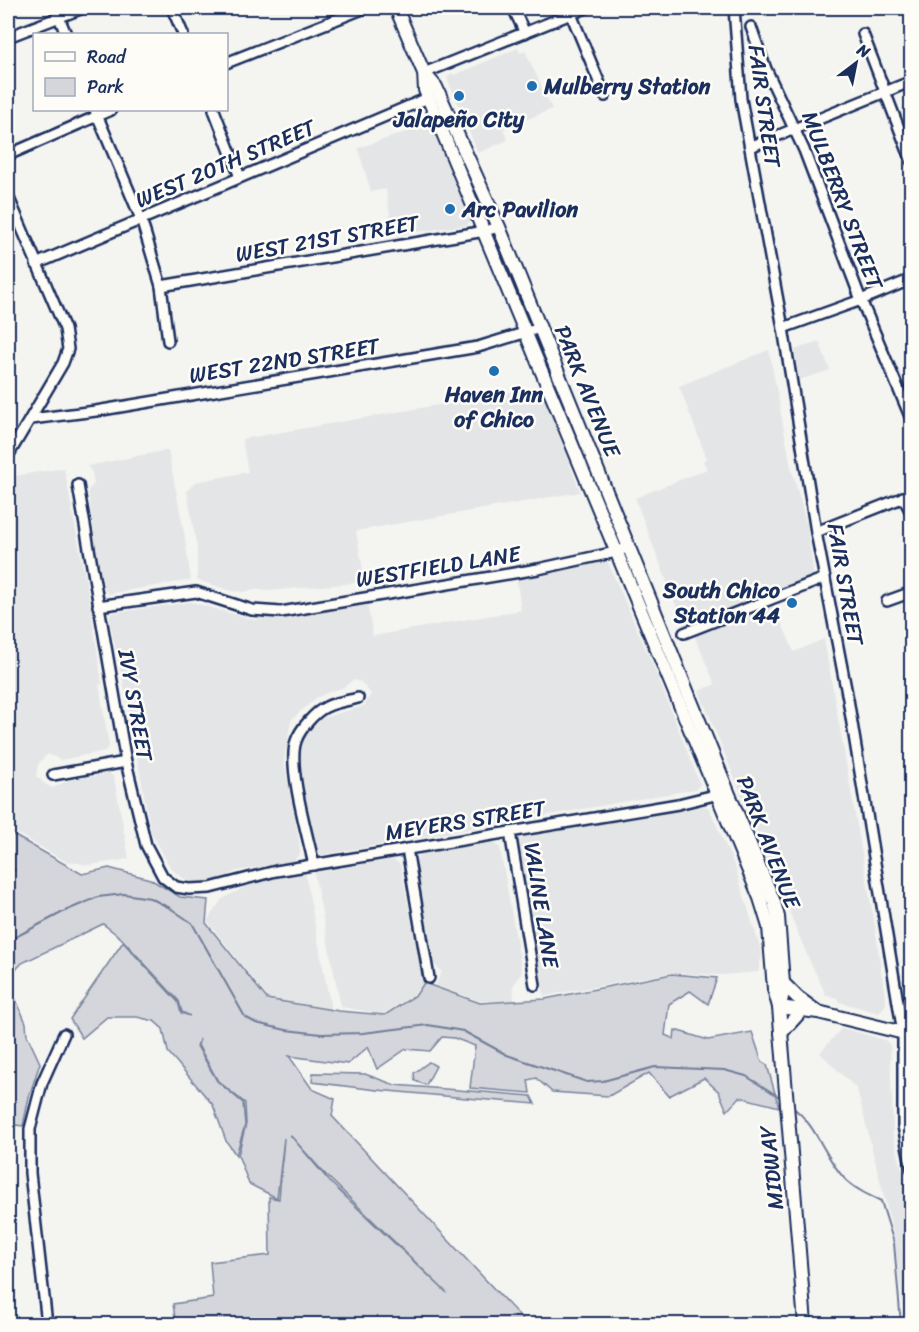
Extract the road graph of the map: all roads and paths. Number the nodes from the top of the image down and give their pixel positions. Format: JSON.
{"nodes":[{"id":1,"x":55,"y":8,"type":"edge"},
{"id":2,"x":83,"y":8,"type":"edge"},
{"id":3,"x":172,"y":8,"type":"edge"},
{"id":4,"x":365,"y":8,"type":"edge"},
{"id":5,"x":396,"y":8,"type":"edge"},
{"id":6,"x":513,"y":8,"type":"edge"},
{"id":7,"x":586,"y":8,"type":"edge"},
{"id":8,"x":734,"y":8,"type":"edge"},
{"id":9,"x":571,"y":14,"type":"junction"},
{"id":10,"x":59,"y":17,"type":"junction"},
{"id":11,"x":751,"y":27,"type":"dead end"},
{"id":12,"x":66,"y":33,"type":"edge"},
{"id":13,"x":183,"y":33,"type":"edge"},
{"id":14,"x":525,"y":33,"type":"junction"},
{"id":15,"x":863,"y":34,"type":"dead end"},
{"id":16,"x":8,"y":37,"type":"edge"},
{"id":17,"x":228,"y":62,"type":"edge"},
{"id":18,"x":424,"y":73,"type":"junction"},
{"id":19,"x":912,"y":81,"type":"edge"},
{"id":20,"x":885,"y":93,"type":"junction"},
{"id":21,"x":605,"y":96,"type":"dead end"},
{"id":22,"x":428,"y":98,"type":"junction"},
{"id":23,"x":214,"y":111,"type":"edge"},
{"id":24,"x":96,"y":112,"type":"edge"},
{"id":25,"x":795,"y":129,"type":"junction"},
{"id":26,"x":750,"y":147,"type":"junction"},
{"id":27,"x":8,"y":155,"type":"edge"},
{"id":28,"x":912,"y":162,"type":"edge"},
{"id":29,"x":240,"y":177,"type":"junction"},
{"id":30,"x":8,"y":196,"type":"edge"},
{"id":31,"x":141,"y":219,"type":"junction"},
{"id":32,"x":499,"y":227,"type":"junction"},
{"id":33,"x":485,"y":231,"type":"junction"},
{"id":34,"x":36,"y":264,"type":"junction"},
{"id":35,"x":912,"y":279,"type":"edge"},
{"id":36,"x":160,"y":286,"type":"junction"},
{"id":37,"x":861,"y":300,"type":"junction"},
{"id":38,"x":540,"y":328,"type":"junction"},
{"id":39,"x":783,"y":328,"type":"junction"},
{"id":40,"x":527,"y":333,"type":"junction"},
{"id":41,"x":168,"y":341,"type":"dead end"},
{"id":42,"x":31,"y":419,"type":"junction"},
{"id":43,"x":912,"y":421,"type":"edge"},
{"id":44,"x":8,"y":456,"type":"edge"},
{"id":45,"x":78,"y":485,"type":"dead end"},
{"id":46,"x":907,"y":496,"type":"edge"},
{"id":47,"x":912,"y":514,"type":"edge"},
{"id":48,"x":816,"y":532,"type":"junction"},
{"id":49,"x":629,"y":547,"type":"junction"},
{"id":50,"x":616,"y":552,"type":"junction"},
{"id":51,"x":825,"y":578,"type":"junction"},
{"id":52,"x":912,"y":592,"type":"edge"},
{"id":53,"x":887,"y":601,"type":"dead end"},
{"id":54,"x":98,"y":606,"type":"junction"},
{"id":55,"x":684,"y":633,"type":"dead end"},
{"id":56,"x":358,"y":698,"type":"dead end"},
{"id":57,"x":126,"y":762,"type":"junction"},
{"id":58,"x":52,"y":775,"type":"dead end"},
{"id":59,"x":722,"y":794,"type":"junction"},
{"id":60,"x":510,"y":832,"type":"junction"},
{"id":61,"x":407,"y":849,"type":"junction"},
{"id":62,"x":314,"y":865,"type":"junction"},
{"id":63,"x":210,"y":888,"type":"joint"},
{"id":64,"x":429,"y":978,"type":"dead end"},
{"id":65,"x":783,"y":983,"type":"junction"},
{"id":66,"x":535,"y":985,"type":"dead end"},
{"id":67,"x":779,"y":1007,"type":"junction"},
{"id":68,"x":802,"y":1010,"type":"junction"},
{"id":69,"x":818,"y":1012,"type":"junction"},
{"id":70,"x":781,"y":1033,"type":"junction"},
{"id":71,"x":64,"y":1034,"type":"dead end"},
{"id":72,"x":907,"y":1034,"type":"edge"},
{"id":73,"x":912,"y":1169,"type":"edge"},
{"id":74,"x":47,"y":1324,"type":"edge"},
{"id":75,"x":805,"y":1324,"type":"edge"}],
"edges":[{"from":1,"to":10,"type":"street"},
{"from":2,"to":10,"type":"street"},
{"from":3,"to":13,"type":"street"},
{"from":4,"to":17,"type":"street"},
{"from":5,"to":18,"type":"main road","name":"PARK AVENUE"},
{"from":6,"to":14,"type":"street"},
{"from":7,"to":9,"type":"street"},
{"from":8,"to":26,"type":"street","name":"FAIR STREET"},
{"from":9,"to":14,"type":"street"},
{"from":9,"to":21,"type":"street"},
{"from":10,"to":12,"type":"street"},
{"from":10,"to":16,"type":"street"},
{"from":11,"to":25,"type":"street","name":"MULBERRY STREET"},
{"from":14,"to":18,"type":"street"},
{"from":15,"to":20,"type":"street"},
{"from":18,"to":22,"type":"main road","name":"PARK AVENUE"},
{"from":18,"to":32,"type":"main road","name":"PARK AVENUE"},
{"from":19,"to":20,"type":"street"},
{"from":20,"to":25,"type":"street"},
{"from":20,"to":28,"type":"street"},
{"from":22,"to":29,"type":"street","name":"WEST 20TH STREET"},
{"from":22,"to":33,"type":"main road","name":"PARK AVENUE"},
{"from":23,"to":29,"type":"street"},
{"from":24,"to":27,"type":"street"},
{"from":24,"to":31,"type":"street"},
{"from":25,"to":26,"type":"street"},
{"from":25,"to":37,"type":"street","name":"MULBERRY STREET"},
{"from":26,"to":39,"type":"street","name":"FAIR STREET"},
{"from":29,"to":31,"type":"street","name":"WEST 20TH STREET"},
{"from":30,"to":34,"type":"street"},
{"from":31,"to":34,"type":"street","name":"WEST 20TH STREET"},
{"from":31,"to":36,"type":"street"},
{"from":32,"to":33,"type":"street","name":"WEST 21ST STREET"},
{"from":32,"to":38,"type":"main road","name":"PARK AVENUE"},
{"from":33,"to":36,"type":"street","name":"WEST 21ST STREET"},
{"from":33,"to":40,"type":"main road","name":"PARK AVENUE"},
{"from":34,"to":42,"type":"street"},
{"from":35,"to":37,"type":"street"},
{"from":36,"to":41,"type":"street"},
{"from":37,"to":39,"type":"street"},
{"from":37,"to":43,"type":"street","name":"MULBERRY STREET"},
{"from":38,"to":40,"type":"street","name":"WEST 22ND STREET"},
{"from":38,"to":49,"type":"main road","name":"PARK AVENUE"},
{"from":39,"to":48,"type":"street","name":"FAIR STREET"},
{"from":40,"to":42,"type":"street","name":"WEST 22ND STREET"},
{"from":40,"to":50,"type":"main road","name":"PARK AVENUE"},
{"from":42,"to":44,"type":"street"},
{"from":45,"to":54,"type":"street","name":"IVY STREET"},
{"from":46,"to":47,"type":"street"},
{"from":46,"to":48,"type":"street"},
{"from":48,"to":51,"type":"street","name":"FAIR STREET"},
{"from":49,"to":50,"type":"street","name":"WESTFIELD LANE"},
{"from":49,"to":59,"type":"main road","name":"PARK AVENUE"},
{"from":50,"to":54,"type":"street","name":"WESTFIELD LANE"},
{"from":50,"to":59,"type":"main road","name":"PARK AVENUE"},
{"from":51,"to":55,"type":"street"},
{"from":51,"to":72,"type":"street","name":"FAIR STREET"},
{"from":52,"to":53,"type":"street"},
{"from":54,"to":57,"type":"street","name":"IVY STREET"},
{"from":56,"to":62,"type":"street"},
{"from":57,"to":58,"type":"street"},
{"from":57,"to":63,"type":"street","name":"IVY STREET"},
{"from":59,"to":60,"type":"street","name":"MEYERS STREET"},
{"from":59,"to":65,"type":"main road","name":"PARK AVENUE"},
{"from":59,"to":67,"type":"main road","name":"PARK AVENUE"},
{"from":60,"to":61,"type":"street","name":"MEYERS STREET"},
{"from":60,"to":66,"type":"street","name":"VALINE LANE"},
{"from":61,"to":62,"type":"street","name":"MEYERS STREET"},
{"from":61,"to":64,"type":"street"},
{"from":62,"to":63,"type":"street","name":"MEYERS STREET"},
{"from":65,"to":67,"type":"main road","name":"PARK AVENUE"},
{"from":65,"to":69,"type":"main road"},
{"from":67,"to":68,"type":"main road"},
{"from":67,"to":70,"type":"main road","name":"MIDWAY"},
{"from":68,"to":69,"type":"main road"},
{"from":68,"to":70,"type":"main road"},
{"from":69,"to":72,"type":"main road"},
{"from":70,"to":75,"type":"main road","name":"MIDWAY"},
{"from":71,"to":74,"type":"street"},
{"from":72,"to":73,"type":"street","name":"FAIR STREET"}]}
